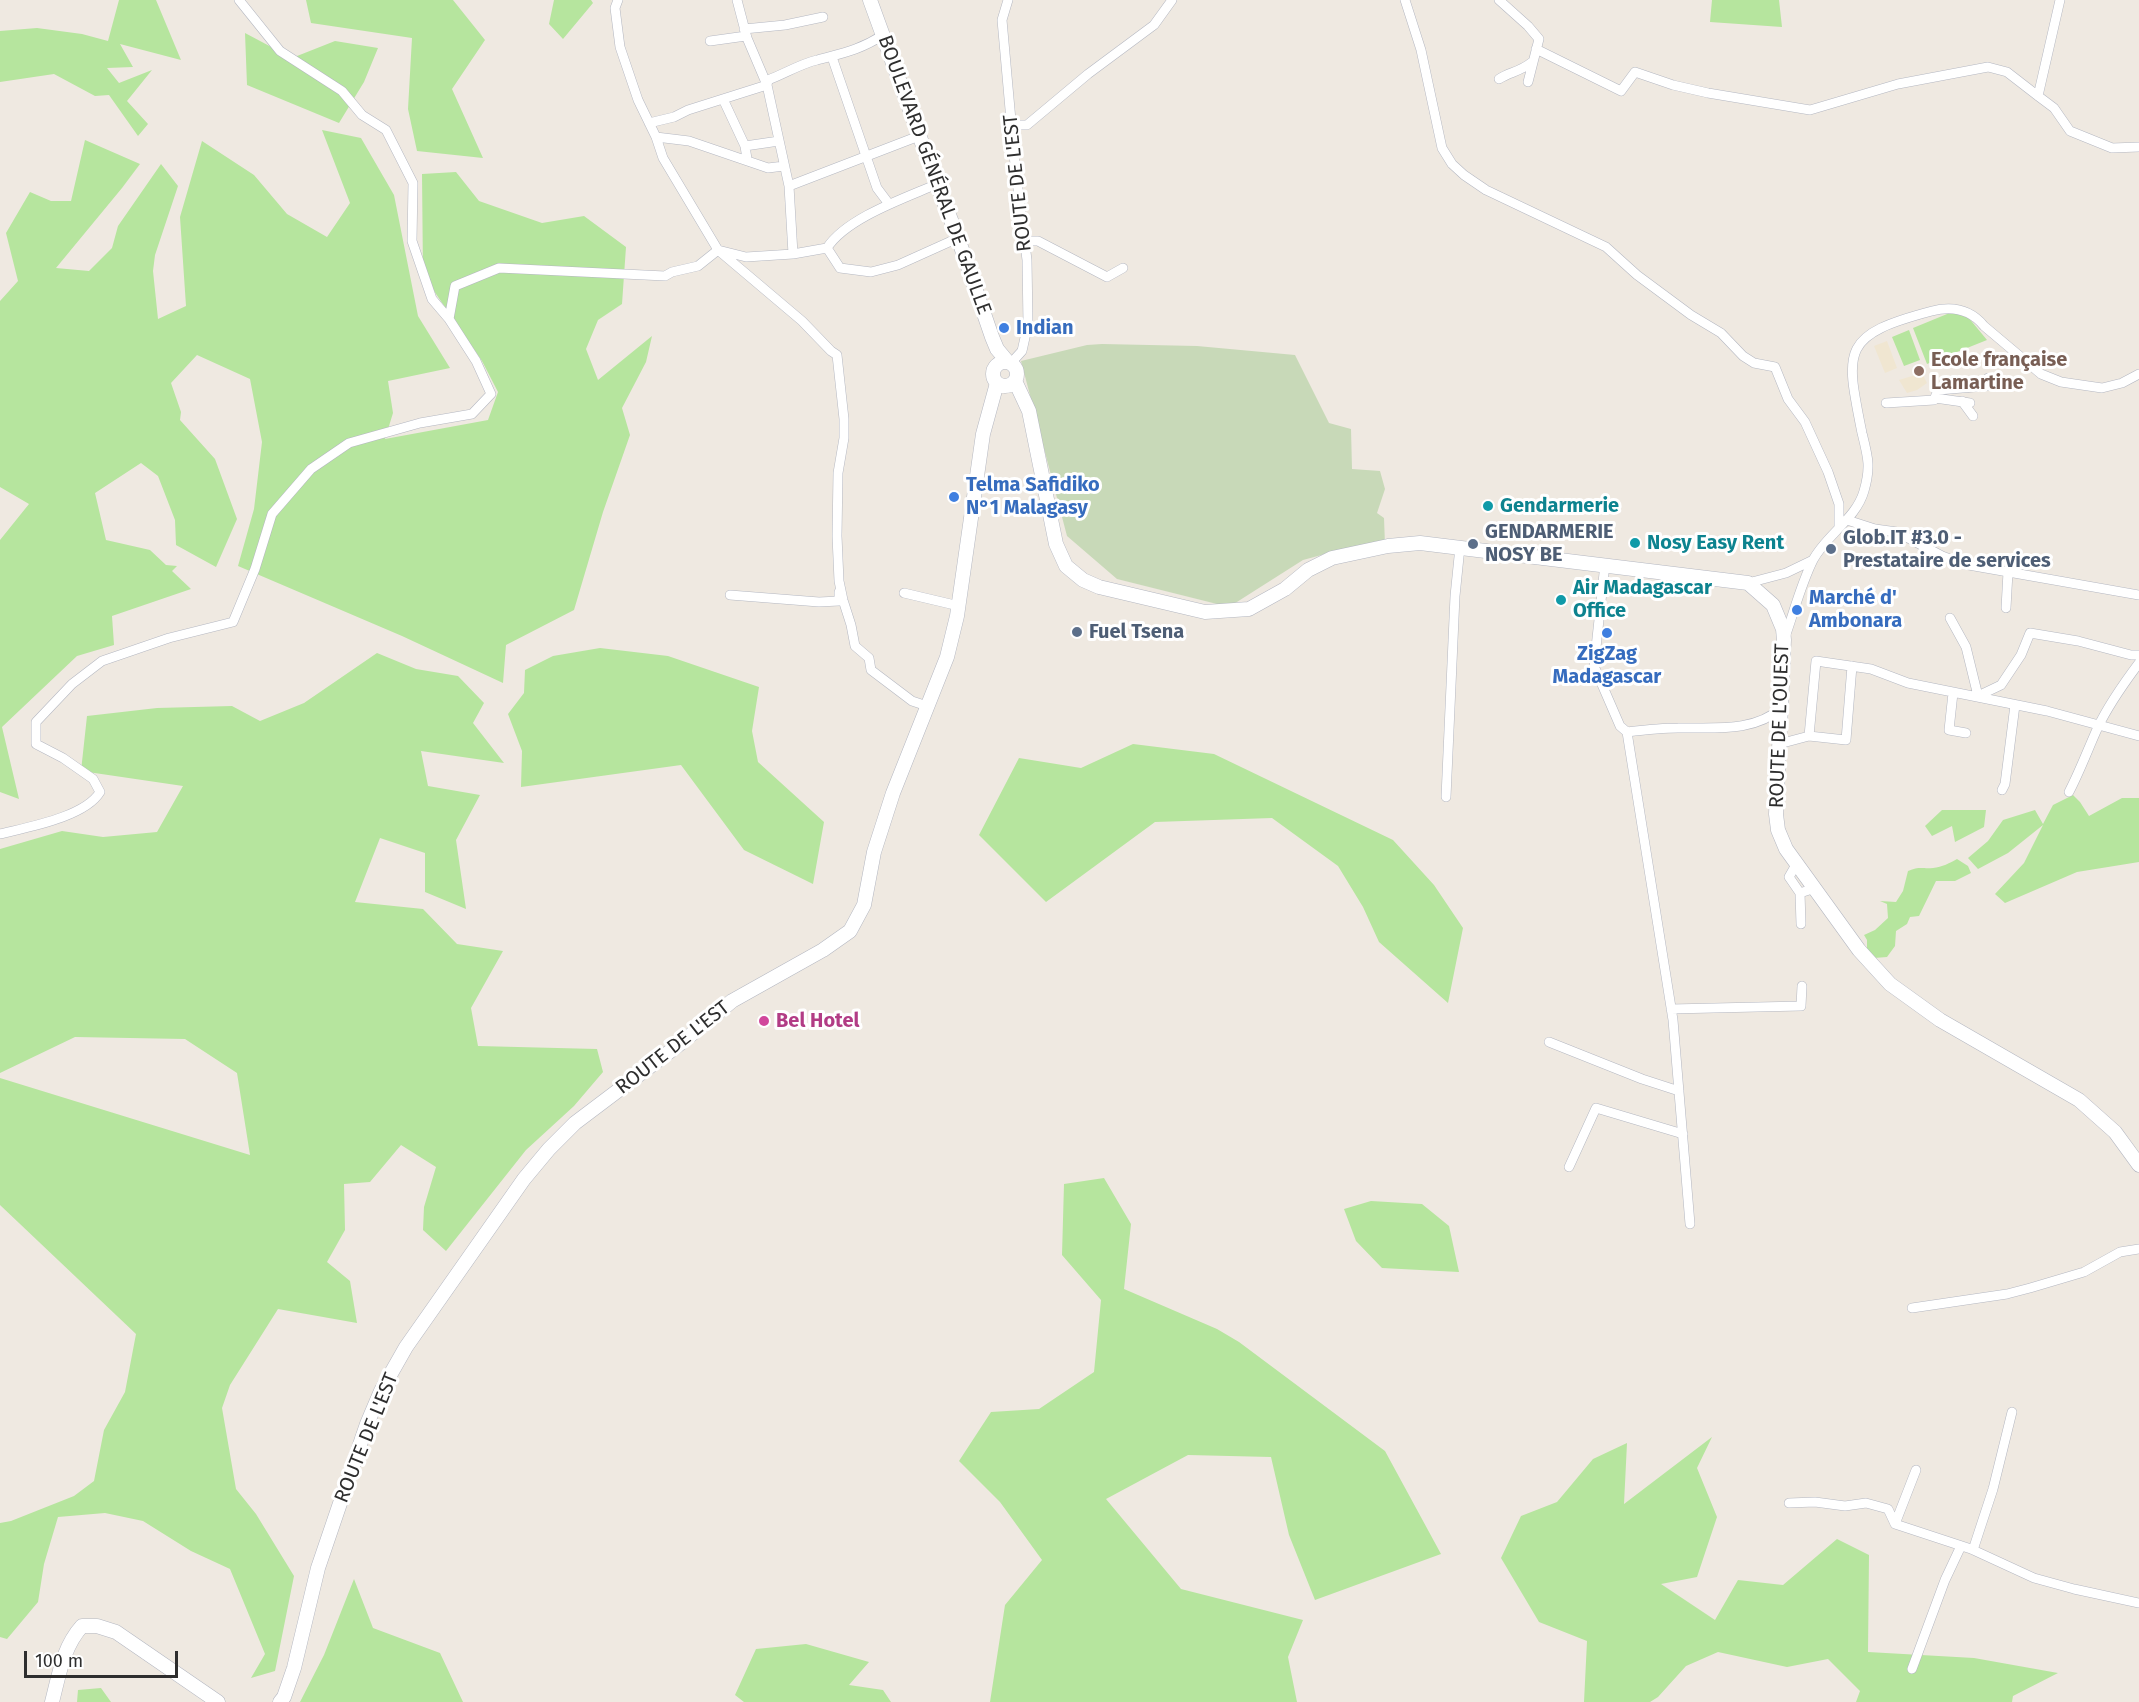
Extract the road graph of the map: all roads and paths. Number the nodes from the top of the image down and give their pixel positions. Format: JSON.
{"nodes":[{"id":1,"x":239,"y":0,"type":"edge"},
{"id":2,"x":618,"y":0,"type":"edge"},
{"id":3,"x":737,"y":0,"type":"edge"},
{"id":4,"x":870,"y":0,"type":"edge"},
{"id":5,"x":1008,"y":0,"type":"edge"},
{"id":6,"x":1172,"y":0,"type":"edge"},
{"id":7,"x":1405,"y":0,"type":"edge"},
{"id":8,"x":1498,"y":0,"type":"edge"},
{"id":9,"x":2060,"y":0,"type":"edge"},
{"id":10,"x":823,"y":16,"type":"dead end"},
{"id":11,"x":745,"y":32,"type":"junction"},
{"id":12,"x":883,"y":35,"type":"junction"},
{"id":13,"x":710,"y":41,"type":"dead end"},
{"id":14,"x":1536,"y":49,"type":"junction"},
{"id":15,"x":832,"y":57,"type":"junction"},
{"id":16,"x":1533,"y":62,"type":"junction"},
{"id":17,"x":1499,"y":79,"type":"dead end"},
{"id":18,"x":1528,"y":82,"type":"dead end"},
{"id":19,"x":767,"y":85,"type":"junction"},
{"id":20,"x":2038,"y":96,"type":"junction"},
{"id":21,"x":723,"y":99,"type":"junction"},
{"id":22,"x":649,"y":123,"type":"junction"},
{"id":23,"x":919,"y":136,"type":"junction"},
{"id":24,"x":656,"y":137,"type":"junction"},
{"id":25,"x":779,"y":141,"type":"junction"},
{"id":26,"x":1014,"y":143,"type":"junction"},
{"id":27,"x":745,"y":146,"type":"junction"},
{"id":28,"x":2139,"y":147,"type":"edge"},
{"id":29,"x":867,"y":157,"type":"junction"},
{"id":30,"x":747,"y":159,"type":"junction"},
{"id":31,"x":784,"y":166,"type":"junction"},
{"id":32,"x":937,"y":184,"type":"junction"},
{"id":33,"x":789,"y":186,"type":"junction"},
{"id":34,"x":889,"y":204,"type":"junction"},
{"id":35,"x":958,"y":238,"type":"junction"},
{"id":36,"x":1024,"y":241,"type":"junction"},
{"id":37,"x":827,"y":248,"type":"junction"},
{"id":38,"x":718,"y":250,"type":"junction"},
{"id":39,"x":793,"y":254,"type":"junction"},
{"id":40,"x":1123,"y":268,"type":"dead end"},
{"id":41,"x":449,"y":320,"type":"junction"},
{"id":42,"x":997,"y":349,"type":"junction"},
{"id":43,"x":1009,"y":362,"type":"junction"},
{"id":44,"x":993,"y":369,"type":"junction"},
{"id":45,"x":2139,"y":374,"type":"edge"},
{"id":46,"x":1988,"y":378,"type":"dead end"},
{"id":47,"x":1006,"y":384,"type":"junction"},
{"id":48,"x":1935,"y":398,"type":"junction"},
{"id":49,"x":1886,"y":403,"type":"dead end"},
{"id":50,"x":1973,"y":416,"type":"dead end"},
{"id":51,"x":1846,"y":520,"type":"junction"},
{"id":52,"x":1839,"y":528,"type":"junction"},
{"id":53,"x":1460,"y":547,"type":"junction"},
{"id":54,"x":1813,"y":560,"type":"junction"},
{"id":55,"x":1605,"y":564,"type":"junction"},
{"id":56,"x":2008,"y":572,"type":"junction"},
{"id":57,"x":839,"y":581,"type":"junction"},
{"id":58,"x":1749,"y":583,"type":"junction"},
{"id":59,"x":904,"y":593,"type":"dead end"},
{"id":60,"x":730,"y":595,"type":"dead end"},
{"id":61,"x":2139,"y":595,"type":"edge"},
{"id":62,"x":958,"y":606,"type":"junction"},
{"id":63,"x":2006,"y":608,"type":"dead end"},
{"id":64,"x":1950,"y":618,"type":"dead end"},
{"id":65,"x":1784,"y":640,"type":"junction"},
{"id":66,"x":2139,"y":655,"type":"edge"},
{"id":67,"x":2139,"y":663,"type":"edge"},
{"id":68,"x":1852,"y":666,"type":"junction"},
{"id":69,"x":1953,"y":693,"type":"junction"},
{"id":70,"x":1978,"y":696,"type":"junction"},
{"id":71,"x":2015,"y":705,"type":"junction"},
{"id":72,"x":927,"y":706,"type":"junction"},
{"id":73,"x":1781,"y":708,"type":"junction"},
{"id":74,"x":2098,"y":726,"type":"junction"},
{"id":75,"x":1626,"y":732,"type":"junction"},
{"id":76,"x":1966,"y":733,"type":"dead end"},
{"id":77,"x":1809,"y":736,"type":"junction"},
{"id":78,"x":2139,"y":736,"type":"edge"},
{"id":79,"x":1779,"y":744,"type":"junction"},
{"id":80,"x":2002,"y":790,"type":"dead end"},
{"id":81,"x":2069,"y":792,"type":"dead end"},
{"id":82,"x":1446,"y":798,"type":"dead end"},
{"id":83,"x":0,"y":834,"type":"edge"},
{"id":84,"x":1797,"y":862,"type":"junction"},
{"id":85,"x":1815,"y":888,"type":"junction"},
{"id":86,"x":1800,"y":893,"type":"junction"},
{"id":87,"x":1801,"y":924,"type":"dead end"},
{"id":88,"x":1802,"y":986,"type":"dead end"},
{"id":89,"x":1671,"y":1009,"type":"junction"},
{"id":90,"x":1549,"y":1042,"type":"dead end"},
{"id":91,"x":1679,"y":1091,"type":"junction"},
{"id":92,"x":1683,"y":1134,"type":"junction"},
{"id":93,"x":2139,"y":1165,"type":"edge"},
{"id":94,"x":1569,"y":1167,"type":"dead end"},
{"id":95,"x":1690,"y":1224,"type":"dead end"},
{"id":96,"x":2139,"y":1249,"type":"edge"},
{"id":97,"x":1912,"y":1308,"type":"dead end"},
{"id":98,"x":2012,"y":1412,"type":"dead end"},
{"id":99,"x":1916,"y":1470,"type":"dead end"},
{"id":100,"x":1789,"y":1503,"type":"dead end"},
{"id":101,"x":1895,"y":1524,"type":"junction"},
{"id":102,"x":1960,"y":1546,"type":"junction"},
{"id":103,"x":1973,"y":1550,"type":"junction"},
{"id":104,"x":2139,"y":1603,"type":"edge"},
{"id":105,"x":1912,"y":1669,"type":"dead end"},
{"id":106,"x":52,"y":1702,"type":"edge"},
{"id":107,"x":218,"y":1702,"type":"edge"},
{"id":108,"x":280,"y":1702,"type":"edge"}],
"edges":[{"from":1,"to":41,"type":"street"},
{"from":2,"to":22,"type":"street"},
{"from":3,"to":11,"type":"street"},
{"from":4,"to":12,"type":"main road","name":"BOULEVARD GÉNÉRAL DE GAULLE"},
{"from":5,"to":26,"type":"street","name":"ROUTE DE L'EST"},
{"from":6,"to":26,"type":"street"},
{"from":7,"to":52,"type":"street"},
{"from":8,"to":14,"type":"street"},
{"from":9,"to":20,"type":"street"},
{"from":10,"to":11,"type":"street"},
{"from":11,"to":13,"type":"street"},
{"from":11,"to":19,"type":"street"},
{"from":12,"to":15,"type":"street"},
{"from":12,"to":23,"type":"main road","name":"BOULEVARD GÉNÉRAL DE GAULLE"},
{"from":14,"to":16,"type":"street"},
{"from":14,"to":20,"type":"street"},
{"from":15,"to":19,"type":"street"},
{"from":15,"to":29,"type":"street"},
{"from":16,"to":17,"type":"street"},
{"from":16,"to":18,"type":"street"},
{"from":19,"to":21,"type":"street"},
{"from":19,"to":25,"type":"street"},
{"from":20,"to":28,"type":"street"},
{"from":21,"to":22,"type":"street"},
{"from":21,"to":27,"type":"street"},
{"from":22,"to":24,"type":"street"},
{"from":23,"to":29,"type":"street"},
{"from":23,"to":32,"type":"main road","name":"BOULEVARD GÉNÉRAL DE GAULLE"},
{"from":24,"to":30,"type":"street"},
{"from":24,"to":38,"type":"street"},
{"from":25,"to":27,"type":"street"},
{"from":25,"to":31,"type":"street"},
{"from":26,"to":36,"type":"street","name":"ROUTE DE L'EST"},
{"from":27,"to":30,"type":"street"},
{"from":29,"to":33,"type":"street"},
{"from":29,"to":34,"type":"street"},
{"from":30,"to":31,"type":"street"},
{"from":31,"to":33,"type":"street"},
{"from":32,"to":34,"type":"street"},
{"from":32,"to":35,"type":"main road","name":"BOULEVARD GÉNÉRAL DE GAULLE"},
{"from":33,"to":39,"type":"street"},
{"from":34,"to":37,"type":"street"},
{"from":35,"to":37,"type":"street"},
{"from":35,"to":42,"type":"main road","name":"BOULEVARD GÉNÉRAL DE GAULLE"},
{"from":36,"to":40,"type":"street"},
{"from":36,"to":43,"type":"street","name":"ROUTE DE L'EST"},
{"from":37,"to":39,"type":"street"},
{"from":38,"to":39,"type":"street"},
{"from":38,"to":41,"type":"street"},
{"from":38,"to":57,"type":"street"},
{"from":41,"to":83,"type":"street"},
{"from":42,"to":43,"type":"main road","name":"BOULEVARD GÉNÉRAL DE GAULLE"},
{"from":42,"to":44,"type":"main road"},
{"from":43,"to":44,"type":"main road"},
{"from":43,"to":47,"type":"main road"},
{"from":44,"to":47,"type":"main road"},
{"from":45,"to":51,"type":"street"},
{"from":46,"to":48,"type":"street"},
{"from":47,"to":53,"type":"main road"},
{"from":47,"to":62,"type":"main road","name":"ROUTE DE L'EST"},
{"from":48,"to":49,"type":"street"},
{"from":48,"to":50,"type":"street"},
{"from":51,"to":52,"type":"street"},
{"from":51,"to":56,"type":"street"},
{"from":52,"to":54,"type":"street"},
{"from":53,"to":55,"type":"main road"},
{"from":53,"to":82,"type":"street"},
{"from":54,"to":58,"type":"street"},
{"from":54,"to":65,"type":"street"},
{"from":55,"to":58,"type":"main road"},
{"from":55,"to":75,"type":"street"},
{"from":56,"to":61,"type":"street"},
{"from":56,"to":63,"type":"street"},
{"from":57,"to":60,"type":"street"},
{"from":57,"to":72,"type":"street"},
{"from":58,"to":65,"type":"main road","name":"ROUTE DE L'OUEST"},
{"from":59,"to":62,"type":"street"},
{"from":62,"to":72,"type":"main road","name":"ROUTE DE L'EST"},
{"from":64,"to":70,"type":"street"},
{"from":65,"to":73,"type":"main road","name":"ROUTE DE L'OUEST"},
{"from":66,"to":70,"type":"street"},
{"from":67,"to":74,"type":"street"},
{"from":68,"to":69,"type":"street"},
{"from":68,"to":77,"type":"street"},
{"from":68,"to":77,"type":"street"},
{"from":69,"to":70,"type":"street"},
{"from":69,"to":76,"type":"street"},
{"from":70,"to":71,"type":"street"},
{"from":71,"to":74,"type":"street"},
{"from":71,"to":80,"type":"street"},
{"from":72,"to":108,"type":"main road","name":"ROUTE DE L'EST"},
{"from":73,"to":75,"type":"street"},
{"from":73,"to":79,"type":"main road","name":"ROUTE DE L'OUEST"},
{"from":74,"to":78,"type":"street"},
{"from":74,"to":81,"type":"street"},
{"from":75,"to":89,"type":"street"},
{"from":77,"to":79,"type":"street"},
{"from":79,"to":84,"type":"main road","name":"ROUTE DE L'OUEST"},
{"from":84,"to":85,"type":"main road","name":"ROUTE DE L'OUEST"},
{"from":84,"to":86,"type":"street"},
{"from":85,"to":86,"type":"street"},
{"from":85,"to":93,"type":"main road","name":"ROUTE DE L'OUEST"},
{"from":86,"to":87,"type":"street"},
{"from":88,"to":89,"type":"street"},
{"from":89,"to":91,"type":"street"},
{"from":90,"to":91,"type":"street"},
{"from":91,"to":92,"type":"street"},
{"from":92,"to":94,"type":"street"},
{"from":92,"to":95,"type":"street"},
{"from":96,"to":97,"type":"street"},
{"from":98,"to":103,"type":"street"},
{"from":99,"to":101,"type":"street"},
{"from":100,"to":101,"type":"street"},
{"from":101,"to":102,"type":"street"},
{"from":102,"to":103,"type":"street"},
{"from":102,"to":105,"type":"street"},
{"from":103,"to":104,"type":"street"},
{"from":106,"to":107,"type":"main road"}]}
